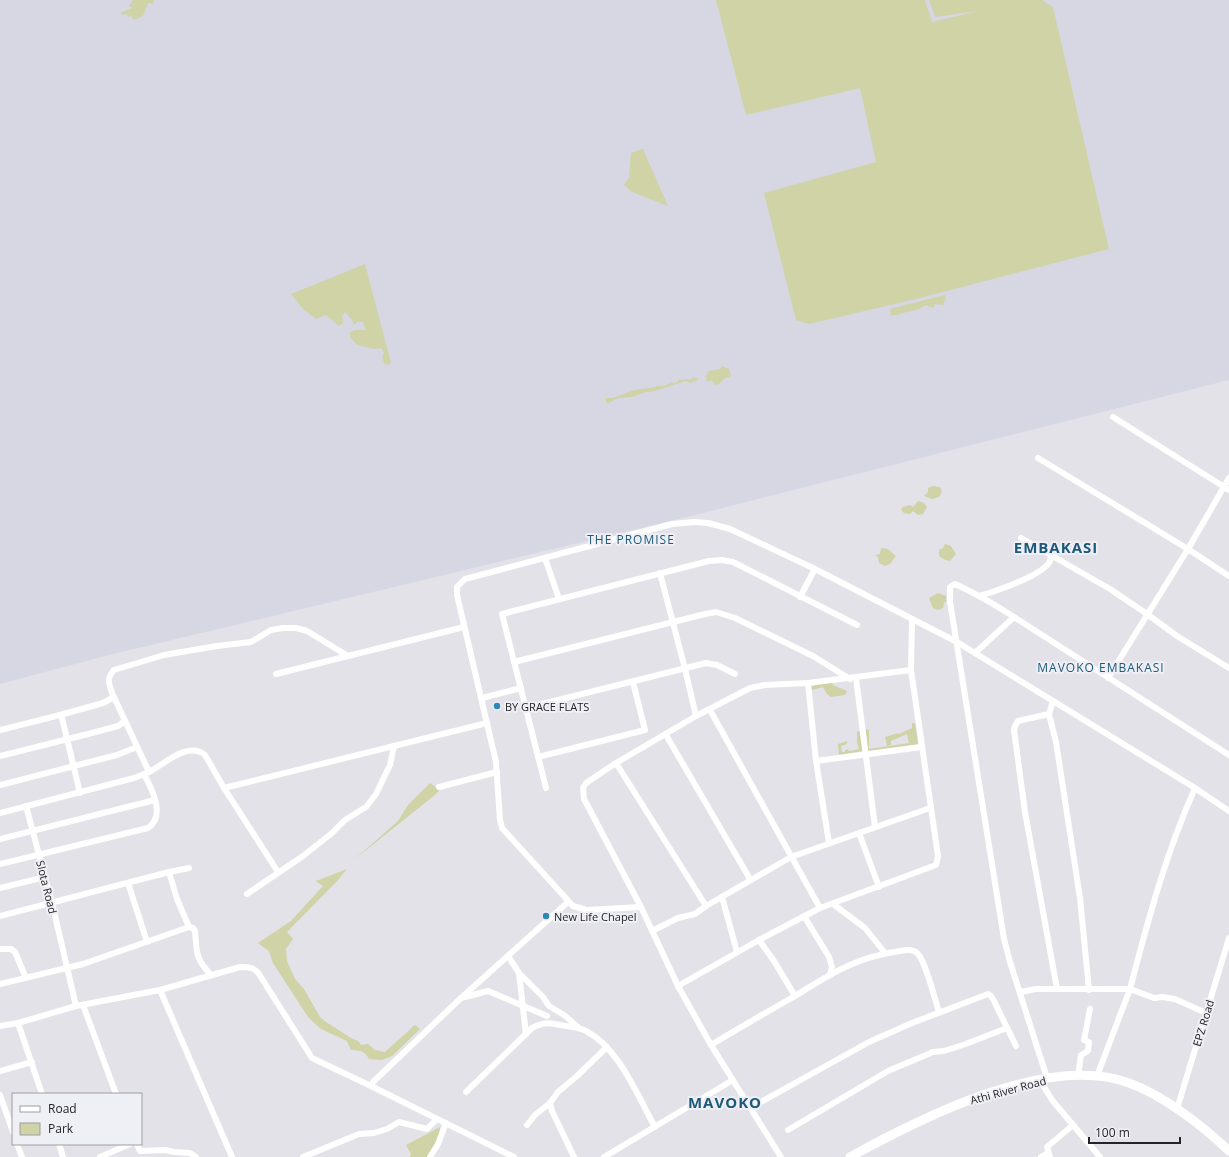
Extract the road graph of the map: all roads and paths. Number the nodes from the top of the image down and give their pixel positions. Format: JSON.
{"nodes":[{"id":1,"x":1113,"y":417,"type":"dead end"},
{"id":2,"x":1038,"y":458,"type":"dead end"},
{"id":3,"x":1229,"y":478,"type":"edge"},
{"id":4,"x":1227,"y":488,"type":"edge"},
{"id":5,"x":1021,"y":538,"type":"dead end"},
{"id":6,"x":1188,"y":549,"type":"junction"},
{"id":7,"x":1051,"y":555,"type":"junction"},
{"id":8,"x":545,"y":558,"type":"junction"},
{"id":9,"x":815,"y":569,"type":"junction"},
{"id":10,"x":660,"y":573,"type":"junction"},
{"id":11,"x":1229,"y":576,"type":"edge"},
{"id":12,"x":980,"y":596,"type":"junction"},
{"id":13,"x":800,"y":597,"type":"junction"},
{"id":14,"x":559,"y":599,"type":"junction"},
{"id":15,"x":1147,"y":614,"type":"junction"},
{"id":16,"x":1014,"y":617,"type":"junction"},
{"id":17,"x":912,"y":619,"type":"junction"},
{"id":18,"x":673,"y":622,"type":"junction"},
{"id":19,"x":857,"y":625,"type":"dead end"},
{"id":20,"x":464,"y":627,"type":"junction"},
{"id":21,"x":957,"y":642,"type":"junction"},
{"id":22,"x":975,"y":653,"type":"junction"},
{"id":23,"x":348,"y":656,"type":"junction"},
{"id":24,"x":514,"y":662,"type":"junction"},
{"id":25,"x":1229,"y":668,"type":"edge"},
{"id":26,"x":685,"y":669,"type":"junction"},
{"id":27,"x":911,"y":670,"type":"junction"},
{"id":28,"x":276,"y":674,"type":"dead end"},
{"id":29,"x":736,"y":674,"type":"dead end"},
{"id":30,"x":853,"y":678,"type":"junction"},
{"id":31,"x":1108,"y":678,"type":"junction"},
{"id":32,"x":633,"y":682,"type":"junction"},
{"id":33,"x":808,"y":683,"type":"junction"},
{"id":34,"x":521,"y":688,"type":"junction"},
{"id":35,"x":114,"y":697,"type":"junction"},
{"id":36,"x":482,"y":698,"type":"junction"},
{"id":37,"x":1053,"y":701,"type":"junction"},
{"id":38,"x":526,"y":708,"type":"junction"},
{"id":39,"x":710,"y":710,"type":"junction"},
{"id":40,"x":1049,"y":714,"type":"junction"},
{"id":41,"x":60,"y":715,"type":"junction"},
{"id":42,"x":696,"y":716,"type":"junction"},
{"id":43,"x":125,"y":722,"type":"junction"},
{"id":44,"x":487,"y":723,"type":"junction"},
{"id":45,"x":0,"y":730,"type":"edge"},
{"id":46,"x":666,"y":735,"type":"junction"},
{"id":47,"x":67,"y":740,"type":"junction"},
{"id":48,"x":394,"y":746,"type":"junction"},
{"id":49,"x":922,"y":746,"type":"junction"},
{"id":50,"x":137,"y":747,"type":"junction"},
{"id":51,"x":866,"y":754,"type":"junction"},
{"id":52,"x":1229,"y":755,"type":"edge"},
{"id":53,"x":0,"y":756,"type":"edge"},
{"id":54,"x":538,"y":757,"type":"junction"},
{"id":55,"x":816,"y":761,"type":"junction"},
{"id":56,"x":616,"y":763,"type":"junction"},
{"id":57,"x":74,"y":766,"type":"junction"},
{"id":58,"x":497,"y":772,"type":"junction"},
{"id":59,"x":147,"y":773,"type":"junction"},
{"id":60,"x":0,"y":785,"type":"edge"},
{"id":61,"x":440,"y":787,"type":"dead end"},
{"id":62,"x":224,"y":788,"type":"junction"},
{"id":63,"x":546,"y":788,"type":"dead end"},
{"id":64,"x":1195,"y":788,"type":"junction"},
{"id":65,"x":80,"y":793,"type":"junction"},
{"id":66,"x":155,"y":800,"type":"junction"},
{"id":67,"x":26,"y":806,"type":"junction"},
{"id":68,"x":930,"y":808,"type":"junction"},
{"id":69,"x":1229,"y":811,"type":"edge"},
{"id":70,"x":0,"y":813,"type":"edge"},
{"id":71,"x":875,"y":827,"type":"junction"},
{"id":72,"x":32,"y":831,"type":"junction"},
{"id":73,"x":859,"y":833,"type":"junction"},
{"id":74,"x":0,"y":839,"type":"edge"},
{"id":75,"x":829,"y":844,"type":"junction"},
{"id":76,"x":39,"y":854,"type":"junction"},
{"id":77,"x":791,"y":857,"type":"junction"},
{"id":78,"x":0,"y":864,"type":"edge"},
{"id":79,"x":189,"y":868,"type":"dead end"},
{"id":80,"x":169,"y":872,"type":"junction"},
{"id":81,"x":278,"y":872,"type":"junction"},
{"id":82,"x":45,"y":877,"type":"junction"},
{"id":83,"x":750,"y":879,"type":"junction"},
{"id":84,"x":128,"y":883,"type":"junction"},
{"id":85,"x":879,"y":887,"type":"junction"},
{"id":86,"x":0,"y":888,"type":"edge"},
{"id":87,"x":248,"y":894,"type":"dead end"},
{"id":88,"x":722,"y":897,"type":"junction"},
{"id":89,"x":568,"y":902,"type":"junction"},
{"id":90,"x":52,"y":903,"type":"junction"},
{"id":91,"x":833,"y":904,"type":"junction"},
{"id":92,"x":706,"y":906,"type":"junction"},
{"id":93,"x":641,"y":907,"type":"junction"},
{"id":94,"x":820,"y":908,"type":"junction"},
{"id":95,"x":0,"y":916,"type":"edge"},
{"id":96,"x":804,"y":916,"type":"junction"},
{"id":97,"x":189,"y":927,"type":"junction"},
{"id":98,"x":652,"y":931,"type":"junction"},
{"id":99,"x":1229,"y":938,"type":"edge"},
{"id":100,"x":759,"y":940,"type":"junction"},
{"id":101,"x":147,"y":942,"type":"junction"},
{"id":102,"x":0,"y":949,"type":"edge"},
{"id":103,"x":737,"y":952,"type":"junction"},
{"id":104,"x":885,"y":953,"type":"junction"},
{"id":105,"x":508,"y":956,"type":"junction"},
{"id":106,"x":67,"y":969,"type":"junction"},
{"id":107,"x":518,"y":973,"type":"junction"},
{"id":108,"x":830,"y":974,"type":"junction"},
{"id":109,"x":211,"y":975,"type":"junction"},
{"id":110,"x":26,"y":978,"type":"junction"},
{"id":111,"x":0,"y":984,"type":"edge"},
{"id":112,"x":678,"y":986,"type":"junction"},
{"id":113,"x":1057,"y":989,"type":"junction"},
{"id":114,"x":1130,"y":989,"type":"junction"},
{"id":115,"x":160,"y":990,"type":"junction"},
{"id":116,"x":1089,"y":990,"type":"junction"},
{"id":117,"x":1020,"y":992,"type":"junction"},
{"id":118,"x":795,"y":996,"type":"junction"},
{"id":119,"x":461,"y":998,"type":"junction"},
{"id":120,"x":83,"y":1005,"type":"junction"},
{"id":121,"x":76,"y":1006,"type":"junction"},
{"id":122,"x":523,"y":1007,"type":"junction"},
{"id":123,"x":551,"y":1008,"type":"junction"},
{"id":124,"x":1090,"y":1009,"type":"dead end"},
{"id":125,"x":939,"y":1012,"type":"junction"},
{"id":126,"x":1206,"y":1013,"type":"junction"},
{"id":127,"x":547,"y":1016,"type":"junction"},
{"id":128,"x":18,"y":1023,"type":"junction"},
{"id":129,"x":543,"y":1023,"type":"junction"},
{"id":130,"x":0,"y":1026,"type":"edge"},
{"id":131,"x":1007,"y":1028,"type":"junction"},
{"id":132,"x":580,"y":1029,"type":"junction"},
{"id":133,"x":526,"y":1034,"type":"junction"},
{"id":134,"x":711,"y":1045,"type":"junction"},
{"id":135,"x":1016,"y":1046,"type":"dead end"},
{"id":136,"x":607,"y":1047,"type":"junction"},
{"id":137,"x":32,"y":1062,"type":"junction"},
{"id":138,"x":0,"y":1072,"type":"edge"},
{"id":139,"x":1078,"y":1076,"type":"junction"},
{"id":140,"x":1097,"y":1076,"type":"junction"},
{"id":141,"x":1043,"y":1079,"type":"junction"},
{"id":142,"x":733,"y":1080,"type":"junction"},
{"id":143,"x":371,"y":1086,"type":"junction"},
{"id":144,"x":466,"y":1092,"type":"dead end"},
{"id":145,"x":42,"y":1093,"type":"edge"},
{"id":146,"x":116,"y":1093,"type":"edge"},
{"id":147,"x":0,"y":1095,"type":"edge"},
{"id":148,"x":550,"y":1102,"type":"junction"},
{"id":149,"x":750,"y":1108,"type":"junction"},
{"id":150,"x":1177,"y":1109,"type":"junction"},
{"id":151,"x":437,"y":1119,"type":"junction"},
{"id":152,"x":446,"y":1123,"type":"junction"},
{"id":153,"x":527,"y":1125,"type":"dead end"},
{"id":154,"x":1073,"y":1125,"type":"junction"},
{"id":155,"x":655,"y":1127,"type":"junction"},
{"id":156,"x":12,"y":1129,"type":"edge"},
{"id":157,"x":788,"y":1130,"type":"dead end"},
{"id":158,"x":17,"y":1145,"type":"edge"},
{"id":159,"x":59,"y":1145,"type":"edge"},
{"id":160,"x":128,"y":1145,"type":"edge"},
{"id":161,"x":1229,"y":1151,"type":"edge"},
{"id":162,"x":141,"y":1154,"type":"edge"},
{"id":163,"x":1049,"y":1155,"type":"edge"},
{"id":164,"x":22,"y":1157,"type":"edge"},
{"id":165,"x":63,"y":1157,"type":"edge"},
{"id":166,"x":100,"y":1157,"type":"edge"},
{"id":167,"x":196,"y":1157,"type":"edge"},
{"id":168,"x":232,"y":1157,"type":"edge"},
{"id":169,"x":303,"y":1157,"type":"edge"},
{"id":170,"x":430,"y":1157,"type":"edge"},
{"id":171,"x":514,"y":1157,"type":"edge"},
{"id":172,"x":574,"y":1157,"type":"edge"},
{"id":173,"x":604,"y":1157,"type":"edge"},
{"id":174,"x":781,"y":1157,"type":"edge"},
{"id":175,"x":850,"y":1157,"type":"edge"},
{"id":176,"x":1041,"y":1157,"type":"edge"},
{"id":177,"x":1100,"y":1157,"type":"edge"}],
"edges":[{"from":1,"to":4,"type":"street"},
{"from":2,"to":6,"type":"street"},
{"from":3,"to":4,"type":"street"},
{"from":4,"to":6,"type":"street"},
{"from":5,"to":7,"type":"street"},
{"from":6,"to":11,"type":"street"},
{"from":6,"to":15,"type":"street"},
{"from":7,"to":12,"type":"street"},
{"from":7,"to":15,"type":"street"},
{"from":8,"to":9,"type":"street"},
{"from":8,"to":14,"type":"street"},
{"from":8,"to":20,"type":"street"},
{"from":9,"to":13,"type":"street"},
{"from":9,"to":17,"type":"street"},
{"from":10,"to":13,"type":"street"},
{"from":10,"to":14,"type":"street"},
{"from":10,"to":18,"type":"street"},
{"from":12,"to":16,"type":"street"},
{"from":12,"to":21,"type":"street"},
{"from":13,"to":19,"type":"street"},
{"from":14,"to":24,"type":"street"},
{"from":15,"to":25,"type":"street"},
{"from":15,"to":31,"type":"street"},
{"from":16,"to":22,"type":"street"},
{"from":16,"to":31,"type":"street"},
{"from":17,"to":21,"type":"street"},
{"from":17,"to":27,"type":"street"},
{"from":18,"to":24,"type":"street"},
{"from":18,"to":26,"type":"street"},
{"from":18,"to":30,"type":"street"},
{"from":20,"to":23,"type":"street"},
{"from":20,"to":36,"type":"street"},
{"from":21,"to":22,"type":"street"},
{"from":21,"to":117,"type":"street"},
{"from":22,"to":37,"type":"street"},
{"from":23,"to":28,"type":"street"},
{"from":23,"to":35,"type":"street"},
{"from":24,"to":34,"type":"street"},
{"from":26,"to":29,"type":"street"},
{"from":26,"to":32,"type":"street"},
{"from":26,"to":42,"type":"street"},
{"from":27,"to":30,"type":"street"},
{"from":27,"to":49,"type":"street"},
{"from":30,"to":33,"type":"street"},
{"from":30,"to":51,"type":"street"},
{"from":31,"to":52,"type":"street"},
{"from":32,"to":38,"type":"street"},
{"from":32,"to":54,"type":"street"},
{"from":33,"to":39,"type":"street"},
{"from":33,"to":55,"type":"street"},
{"from":34,"to":36,"type":"street"},
{"from":34,"to":38,"type":"street"},
{"from":35,"to":41,"type":"street"},
{"from":35,"to":43,"type":"street"},
{"from":36,"to":44,"type":"street"},
{"from":37,"to":40,"type":"street"},
{"from":37,"to":64,"type":"street"},
{"from":38,"to":54,"type":"street"},
{"from":39,"to":42,"type":"street"},
{"from":39,"to":77,"type":"street"},
{"from":40,"to":113,"type":"street"},
{"from":40,"to":116,"type":"street"},
{"from":41,"to":45,"type":"street"},
{"from":41,"to":47,"type":"street"},
{"from":42,"to":46,"type":"street"},
{"from":43,"to":47,"type":"street"},
{"from":43,"to":50,"type":"street"},
{"from":44,"to":48,"type":"street"},
{"from":44,"to":58,"type":"street"},
{"from":46,"to":56,"type":"street"},
{"from":46,"to":83,"type":"street"},
{"from":47,"to":53,"type":"street"},
{"from":47,"to":57,"type":"street"},
{"from":48,"to":62,"type":"street"},
{"from":48,"to":81,"type":"street"},
{"from":49,"to":51,"type":"street"},
{"from":49,"to":68,"type":"street"},
{"from":50,"to":57,"type":"street"},
{"from":50,"to":59,"type":"street"},
{"from":51,"to":55,"type":"street"},
{"from":51,"to":71,"type":"street"},
{"from":54,"to":63,"type":"street"},
{"from":55,"to":75,"type":"street"},
{"from":56,"to":92,"type":"street"},
{"from":56,"to":93,"type":"street"},
{"from":57,"to":60,"type":"street"},
{"from":57,"to":65,"type":"street"},
{"from":58,"to":61,"type":"street"},
{"from":58,"to":89,"type":"street"},
{"from":59,"to":62,"type":"street"},
{"from":59,"to":65,"type":"street"},
{"from":59,"to":66,"type":"street"},
{"from":62,"to":81,"type":"street"},
{"from":64,"to":69,"type":"street"},
{"from":64,"to":114,"type":"street"},
{"from":65,"to":67,"type":"street"},
{"from":66,"to":72,"type":"street"},
{"from":66,"to":76,"type":"street"},
{"from":67,"to":70,"type":"street"},
{"from":67,"to":72,"type":"street","name":"Slota Road"},
{"from":68,"to":71,"type":"street"},
{"from":68,"to":85,"type":"street"},
{"from":71,"to":73,"type":"street"},
{"from":72,"to":74,"type":"street"},
{"from":72,"to":76,"type":"street","name":"Slota Road"},
{"from":73,"to":75,"type":"street"},
{"from":73,"to":85,"type":"street"},
{"from":75,"to":77,"type":"street"},
{"from":76,"to":78,"type":"street"},
{"from":76,"to":82,"type":"street","name":"Slota Road"},
{"from":77,"to":83,"type":"street"},
{"from":77,"to":94,"type":"street"},
{"from":79,"to":80,"type":"street"},
{"from":80,"to":84,"type":"street"},
{"from":80,"to":97,"type":"street"},
{"from":81,"to":87,"type":"street"},
{"from":82,"to":86,"type":"street"},
{"from":82,"to":90,"type":"street","name":"Slota Road"},
{"from":83,"to":88,"type":"street"},
{"from":84,"to":90,"type":"street"},
{"from":84,"to":101,"type":"street"},
{"from":85,"to":91,"type":"street"},
{"from":88,"to":92,"type":"street"},
{"from":88,"to":103,"type":"street"},
{"from":89,"to":93,"type":"street"},
{"from":89,"to":105,"type":"street"},
{"from":90,"to":95,"type":"street"},
{"from":90,"to":106,"type":"street","name":"Slota Road"},
{"from":91,"to":94,"type":"street"},
{"from":91,"to":104,"type":"street"},
{"from":92,"to":98,"type":"street"},
{"from":93,"to":98,"type":"street"},
{"from":94,"to":96,"type":"street"},
{"from":96,"to":100,"type":"street"},
{"from":96,"to":108,"type":"street"},
{"from":97,"to":101,"type":"street"},
{"from":97,"to":109,"type":"street"},
{"from":98,"to":112,"type":"street"},
{"from":99,"to":126,"type":"street","name":"EPZ Road"},
{"from":100,"to":103,"type":"street"},
{"from":100,"to":118,"type":"street"},
{"from":101,"to":106,"type":"street"},
{"from":102,"to":110,"type":"street"},
{"from":103,"to":112,"type":"street"},
{"from":104,"to":108,"type":"street"},
{"from":104,"to":125,"type":"street"},
{"from":105,"to":107,"type":"street"},
{"from":105,"to":119,"type":"street"},
{"from":106,"to":110,"type":"street"},
{"from":106,"to":121,"type":"street","name":"Slota Road"},
{"from":107,"to":122,"type":"street"},
{"from":107,"to":123,"type":"street"},
{"from":108,"to":118,"type":"street"},
{"from":109,"to":115,"type":"street"},
{"from":109,"to":143,"type":"street"},
{"from":110,"to":111,"type":"street"},
{"from":112,"to":134,"type":"street"},
{"from":113,"to":116,"type":"street"},
{"from":113,"to":117,"type":"street"},
{"from":114,"to":116,"type":"street"},
{"from":114,"to":126,"type":"street"},
{"from":114,"to":140,"type":"street"},
{"from":115,"to":120,"type":"street"},
{"from":115,"to":168,"type":"street"},
{"from":117,"to":141,"type":"street"},
{"from":118,"to":134,"type":"street"},
{"from":119,"to":122,"type":"street"},
{"from":119,"to":143,"type":"street"},
{"from":120,"to":121,"type":"street"},
{"from":120,"to":146,"type":"street"},
{"from":121,"to":128,"type":"street"},
{"from":122,"to":127,"type":"street"},
{"from":122,"to":133,"type":"street"},
{"from":123,"to":127,"type":"street"},
{"from":123,"to":132,"type":"street"},
{"from":124,"to":139,"type":"street"},
{"from":125,"to":131,"type":"street"},
{"from":125,"to":149,"type":"street"},
{"from":126,"to":150,"type":"street","name":"EPZ Road"},
{"from":127,"to":129,"type":"street"},
{"from":128,"to":130,"type":"street"},
{"from":128,"to":137,"type":"street"},
{"from":129,"to":132,"type":"street"},
{"from":129,"to":133,"type":"street"},
{"from":131,"to":135,"type":"street"},
{"from":131,"to":157,"type":"street"},
{"from":132,"to":136,"type":"street"},
{"from":133,"to":144,"type":"street"},
{"from":134,"to":142,"type":"street"},
{"from":136,"to":148,"type":"street"},
{"from":136,"to":155,"type":"street"},
{"from":137,"to":138,"type":"street"},
{"from":137,"to":145,"type":"street"},
{"from":139,"to":140,"type":"main road","name":"Athi River Road"},
{"from":139,"to":141,"type":"main road","name":"Athi River Road"},
{"from":140,"to":150,"type":"main road","name":"Athi River Road"},
{"from":141,"to":154,"type":"street"},
{"from":141,"to":175,"type":"main road","name":"Athi River Road"},
{"from":142,"to":149,"type":"street"},
{"from":142,"to":155,"type":"street"},
{"from":143,"to":151,"type":"street"},
{"from":147,"to":156,"type":"street"},
{"from":148,"to":153,"type":"street"},
{"from":148,"to":172,"type":"street"},
{"from":149,"to":174,"type":"street"},
{"from":150,"to":161,"type":"main road","name":"Athi River Road"},
{"from":151,"to":152,"type":"street"},
{"from":151,"to":169,"type":"street"},
{"from":152,"to":170,"type":"street"},
{"from":152,"to":171,"type":"street"},
{"from":154,"to":163,"type":"street"},
{"from":154,"to":177,"type":"street"},
{"from":155,"to":173,"type":"street"},
{"from":158,"to":164,"type":"street"},
{"from":159,"to":165,"type":"street"},
{"from":160,"to":166,"type":"street"},
{"from":162,"to":167,"type":"street"},
{"from":163,"to":176,"type":"street"}]}
